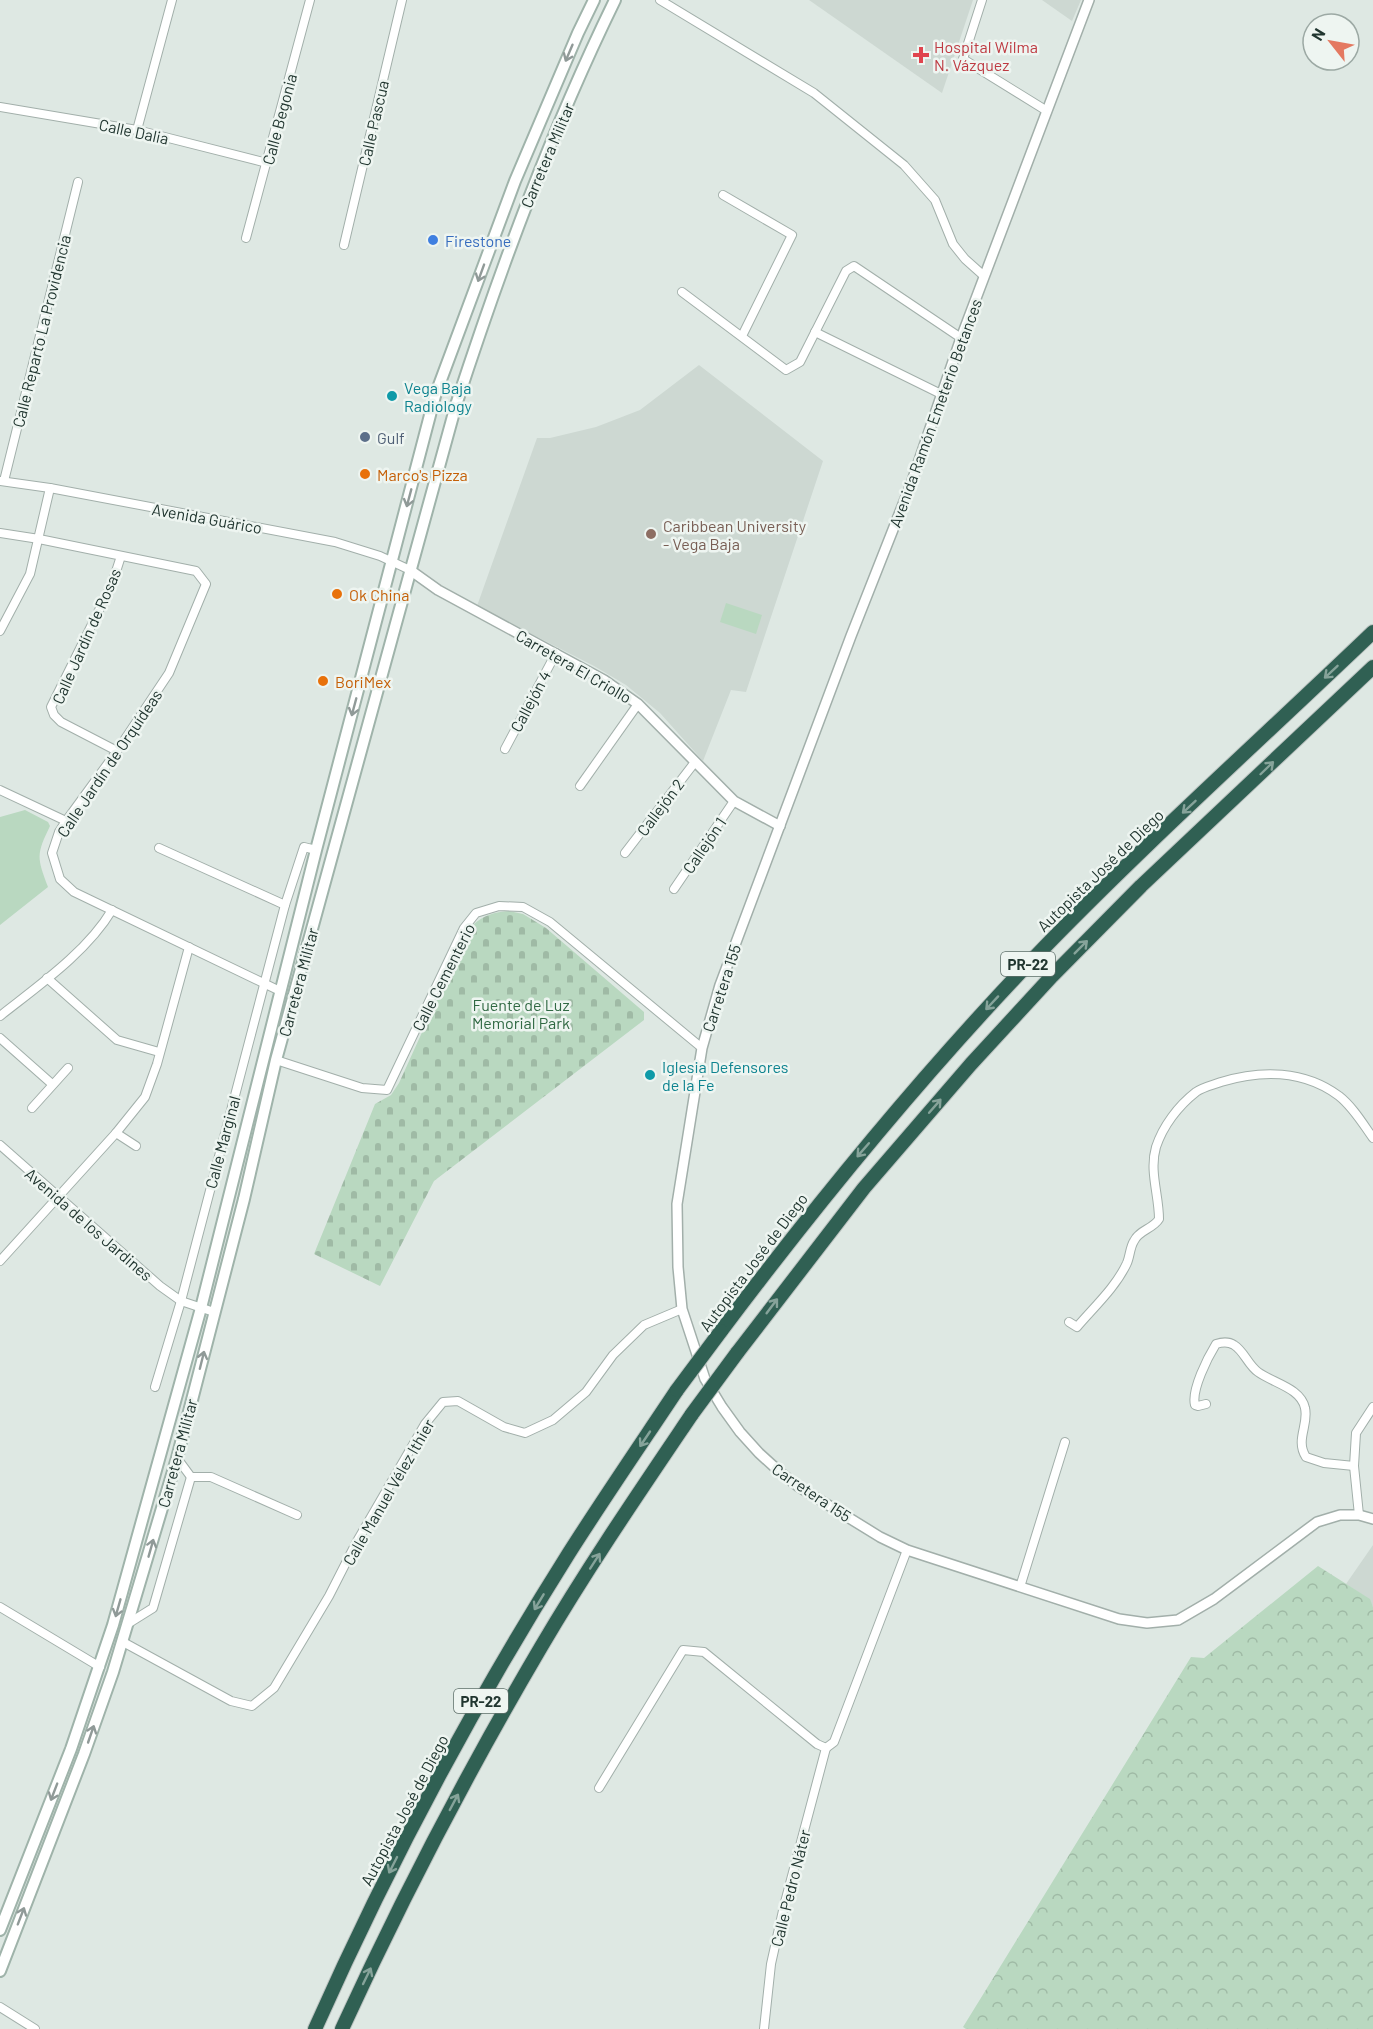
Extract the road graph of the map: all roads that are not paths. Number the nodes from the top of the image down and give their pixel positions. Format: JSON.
{"nodes":[{"id":1,"x":172,"y":0,"type":"edge"},
{"id":2,"x":310,"y":0,"type":"edge"},
{"id":3,"x":402,"y":0,"type":"edge"},
{"id":4,"x":594,"y":0,"type":"edge"},
{"id":5,"x":615,"y":0,"type":"edge"},
{"id":6,"x":660,"y":0,"type":"edge"},
{"id":7,"x":982,"y":0,"type":"edge"},
{"id":8,"x":1089,"y":0,"type":"edge"},
{"id":9,"x":0,"y":107,"type":"edge"},
{"id":10,"x":1047,"y":111,"type":"junction"},
{"id":11,"x":137,"y":130,"type":"junction"},
{"id":12,"x":267,"y":163,"type":"junction"},
{"id":13,"x":78,"y":182,"type":"dead end"},
{"id":14,"x":723,"y":195,"type":"dead end"},
{"id":15,"x":246,"y":238,"type":"dead end"},
{"id":16,"x":344,"y":245,"type":"dead end"},
{"id":17,"x":984,"y":276,"type":"junction"},
{"id":18,"x":682,"y":292,"type":"dead end"},
{"id":19,"x":815,"y":332,"type":"junction"},
{"id":20,"x":742,"y":336,"type":"junction"},
{"id":21,"x":961,"y":338,"type":"junction"},
{"id":22,"x":942,"y":394,"type":"junction"},
{"id":23,"x":2,"y":481,"type":"edge"},
{"id":24,"x":50,"y":488,"type":"junction"},
{"id":25,"x":0,"y":533,"type":"edge"},
{"id":26,"x":39,"y":538,"type":"junction"},
{"id":27,"x":121,"y":556,"type":"junction"},
{"id":28,"x":393,"y":562,"type":"junction"},
{"id":29,"x":410,"y":570,"type":"junction"},
{"id":30,"x":0,"y":631,"type":"edge"},
{"id":31,"x":1373,"y":632,"type":"edge"},
{"id":32,"x":556,"y":653,"type":"junction"},
{"id":33,"x":1373,"y":667,"type":"edge"},
{"id":34,"x":639,"y":704,"type":"junction"},
{"id":35,"x":505,"y":749,"type":"dead end"},
{"id":36,"x":117,"y":751,"type":"junction"},
{"id":37,"x":695,"y":762,"type":"junction"},
{"id":38,"x":580,"y":786,"type":"dead end"},
{"id":39,"x":0,"y":790,"type":"edge"},
{"id":40,"x":734,"y":801,"type":"junction"},
{"id":41,"x":66,"y":821,"type":"junction"},
{"id":42,"x":780,"y":826,"type":"junction"},
{"id":43,"x":159,"y":848,"type":"dead end"},
{"id":44,"x":316,"y":850,"type":"junction"},
{"id":45,"x":625,"y":853,"type":"dead end"},
{"id":46,"x":674,"y":889,"type":"dead end"},
{"id":47,"x":285,"y":905,"type":"junction"},
{"id":48,"x":112,"y":910,"type":"junction"},
{"id":49,"x":189,"y":947,"type":"junction"},
{"id":50,"x":47,"y":978,"type":"junction"},
{"id":51,"x":263,"y":983,"type":"junction"},
{"id":52,"x":280,"y":991,"type":"junction"},
{"id":53,"x":0,"y":1016,"type":"edge"},
{"id":54,"x":0,"y":1038,"type":"edge"},
{"id":55,"x":702,"y":1048,"type":"junction"},
{"id":56,"x":159,"y":1052,"type":"junction"},
{"id":57,"x":276,"y":1060,"type":"junction"},
{"id":58,"x":68,"y":1068,"type":"dead end"},
{"id":59,"x":52,"y":1084,"type":"junction"},
{"id":60,"x":32,"y":1107,"type":"dead end"},
{"id":61,"x":116,"y":1133,"type":"junction"},
{"id":62,"x":1373,"y":1138,"type":"edge"},
{"id":63,"x":0,"y":1145,"type":"edge"},
{"id":64,"x":136,"y":1146,"type":"dead end"},
{"id":65,"x":58,"y":1196,"type":"junction"},
{"id":66,"x":0,"y":1259,"type":"edge"},
{"id":67,"x":180,"y":1301,"type":"junction"},
{"id":68,"x":201,"y":1308,"type":"junction"},
{"id":69,"x":682,"y":1309,"type":"junction"},
{"id":70,"x":214,"y":1312,"type":"junction"},
{"id":71,"x":1069,"y":1322,"type":"dead end"},
{"id":72,"x":154,"y":1388,"type":"dead end"},
{"id":73,"x":1206,"y":1404,"type":"dead end"},
{"id":74,"x":1373,"y":1407,"type":"edge"},
{"id":75,"x":1065,"y":1442,"type":"dead end"},
{"id":76,"x":177,"y":1458,"type":"junction"},
{"id":77,"x":1354,"y":1466,"type":"junction"},
{"id":78,"x":191,"y":1477,"type":"junction"},
{"id":79,"x":297,"y":1515,"type":"dead end"},
{"id":80,"x":1359,"y":1515,"type":"junction"},
{"id":81,"x":1373,"y":1519,"type":"edge"},
{"id":82,"x":907,"y":1550,"type":"junction"},
{"id":83,"x":1020,"y":1587,"type":"junction"},
{"id":84,"x":0,"y":1607,"type":"edge"},
{"id":85,"x":129,"y":1623,"type":"junction"},
{"id":86,"x":123,"y":1642,"type":"junction"},
{"id":87,"x":100,"y":1667,"type":"junction"},
{"id":88,"x":826,"y":1748,"type":"junction"},
{"id":89,"x":599,"y":1788,"type":"dead end"},
{"id":90,"x":0,"y":1930,"type":"edge"},
{"id":91,"x":0,"y":1971,"type":"edge"},
{"id":92,"x":0,"y":2007,"type":"edge"},
{"id":93,"x":35,"y":2029,"type":"edge"},
{"id":94,"x":315,"y":2029,"type":"edge"},
{"id":95,"x":342,"y":2029,"type":"edge"},
{"id":96,"x":764,"y":2029,"type":"edge"}],
"edges":[{"from":1,"to":11,"type":"street"},
{"from":2,"to":12,"type":"street","name":"Calle Begonia"},
{"from":3,"to":16,"type":"street","name":"Calle Pascua"},
{"from":4,"to":28,"type":"main road","name":"Carretera Militar","one_way":true},
{"from":5,"to":29,"type":"main road","name":"Carretera Militar"},
{"from":6,"to":17,"type":"street"},
{"from":7,"to":10,"type":"street"},
{"from":8,"to":10,"type":"street","name":"Avenida Ramón Emeterio Betances"},
{"from":9,"to":11,"type":"street","name":"Calle Dalia"},
{"from":10,"to":17,"type":"street","name":"Avenida Ramón Emeterio Betances"},
{"from":11,"to":12,"type":"street","name":"Calle Dalia"},
{"from":12,"to":15,"type":"street","name":"Calle Begonia"},
{"from":13,"to":23,"type":"street","name":"Calle Reparto La Providencia"},
{"from":14,"to":20,"type":"street"},
{"from":17,"to":21,"type":"street","name":"Avenida Ramón Emeterio Betances"},
{"from":18,"to":20,"type":"street"},
{"from":19,"to":20,"type":"street"},
{"from":19,"to":21,"type":"street"},
{"from":19,"to":22,"type":"street"},
{"from":21,"to":22,"type":"street","name":"Avenida Ramón Emeterio Betances"},
{"from":22,"to":42,"type":"street","name":"Avenida Ramón Emeterio Betances"},
{"from":23,"to":24,"type":"street","name":"Avenida Guárico"},
{"from":24,"to":26,"type":"street"},
{"from":24,"to":28,"type":"street","name":"Avenida Guárico"},
{"from":25,"to":26,"type":"street","name":"Calle Jardín de Orquídeas"},
{"from":26,"to":27,"type":"street","name":"Calle Jardín de Orquídeas"},
{"from":26,"to":30,"type":"street"},
{"from":27,"to":36,"type":"street","name":"Calle Jardín de Rosas"},
{"from":27,"to":36,"type":"street","name":"Calle Jardín de Orquídeas"},
{"from":28,"to":29,"type":"street","name":"Avenida Guárico"},
{"from":28,"to":44,"type":"main road","name":"Carretera Militar","one_way":true},
{"from":29,"to":32,"type":"street","name":"Carretera El Criollo"},
{"from":29,"to":57,"type":"main road","name":"Carretera Militar"},
{"from":31,"to":94,"type":"highway","name":"Autopista José de Diego","number":"PR-22","one_way":true,"bridge":true},
{"from":32,"to":34,"type":"street","name":"Carretera El Criollo"},
{"from":32,"to":35,"type":"street","name":"Callejón 4"},
{"from":95,"to":33,"type":"highway","number":"PR-22","one_way":true,"bridge":true},
{"from":34,"to":37,"type":"street","name":"Carretera El Criollo"},
{"from":34,"to":38,"type":"street"},
{"from":36,"to":41,"type":"street","name":"Calle Jardín de Orquídeas"},
{"from":37,"to":40,"type":"street","name":"Carretera El Criollo"},
{"from":37,"to":45,"type":"street","name":"Callejón 2"},
{"from":39,"to":41,"type":"street"},
{"from":40,"to":42,"type":"street","name":"Carretera El Criollo"},
{"from":40,"to":46,"type":"street","name":"Callejón 1"},
{"from":41,"to":48,"type":"street","name":"Calle Jardín de Orquídeas"},
{"from":42,"to":55,"type":"street","name":"Carretera 155"},
{"from":43,"to":47,"type":"street"},
{"from":44,"to":47,"type":"street","name":"Calle Marginal"},
{"from":44,"to":52,"type":"main road","name":"Carretera Militar"},
{"from":47,"to":51,"type":"street","name":"Calle Marginal"},
{"from":48,"to":49,"type":"street","name":"Calle Jardín de Orquídeas"},
{"from":48,"to":50,"type":"street"},
{"from":49,"to":51,"type":"street","name":"Calle Jardín de Orquídeas"},
{"from":49,"to":56,"type":"street"},
{"from":50,"to":53,"type":"street"},
{"from":50,"to":56,"type":"street"},
{"from":51,"to":52,"type":"street","name":"Calle Jardín de Orquídeas"},
{"from":51,"to":67,"type":"street","name":"Calle Marginal"},
{"from":52,"to":68,"type":"main road","name":"Carretera Militar"},
{"from":54,"to":59,"type":"street"},
{"from":55,"to":57,"type":"street","name":"Calle Cementerio"},
{"from":55,"to":69,"type":"street","name":"Carretera 155"},
{"from":56,"to":61,"type":"street"},
{"from":57,"to":70,"type":"main road","name":"Carretera Militar"},
{"from":58,"to":59,"type":"street"},
{"from":59,"to":60,"type":"street"},
{"from":61,"to":64,"type":"street"},
{"from":61,"to":65,"type":"street"},
{"from":62,"to":71,"type":"street"},
{"from":63,"to":65,"type":"street","name":"Avenida de los Jardines"},
{"from":65,"to":66,"type":"street"},
{"from":65,"to":67,"type":"street","name":"Avenida de los Jardines"},
{"from":67,"to":68,"type":"street","name":"Avenida de los Jardines"},
{"from":67,"to":72,"type":"street","name":"Calle Marginal"},
{"from":68,"to":70,"type":"street","name":"Avenida de los Jardines"},
{"from":68,"to":87,"type":"main road","name":"Carretera Militar","one_way":true},
{"from":69,"to":82,"type":"street","name":"Carretera 155"},
{"from":69,"to":86,"type":"street","name":"Calle Manuel Vélez Ithier"},
{"from":76,"to":70,"type":"main road","name":"Carretera Militar","one_way":true},
{"from":73,"to":77,"type":"street"},
{"from":74,"to":77,"type":"street"},
{"from":75,"to":83,"type":"street"},
{"from":76,"to":78,"type":"street"},
{"from":85,"to":76,"type":"main road","name":"Carretera Militar","one_way":true},
{"from":77,"to":80,"type":"street"},
{"from":78,"to":79,"type":"street"},
{"from":78,"to":85,"type":"street"},
{"from":80,"to":81,"type":"street","name":"Carretera 155"},
{"from":80,"to":83,"type":"street","name":"Carretera 155"},
{"from":82,"to":83,"type":"street","name":"Carretera 155"},
{"from":82,"to":88,"type":"street","name":"Calle Pedro Náter"},
{"from":84,"to":87,"type":"street"},
{"from":85,"to":86,"type":"main road","name":"Carretera Militar"},
{"from":91,"to":86,"type":"main road","name":"Carretera Militar","one_way":true},
{"from":87,"to":90,"type":"main road","name":"Carretera Militar","one_way":true},
{"from":88,"to":89,"type":"street"},
{"from":88,"to":96,"type":"street","name":"Calle Pedro Náter"},
{"from":92,"to":93,"type":"street"}]}
